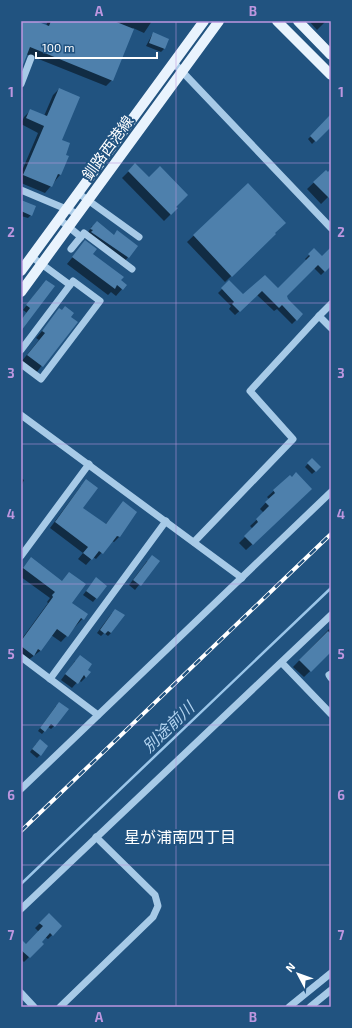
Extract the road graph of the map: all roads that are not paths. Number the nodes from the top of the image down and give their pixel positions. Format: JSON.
{"nodes":[{"id":1,"x":204,"y":21,"type":"edge"},
{"id":2,"x":219,"y":21,"type":"edge"},
{"id":3,"x":277,"y":21,"type":"edge"},
{"id":4,"x":298,"y":21,"type":"edge"},
{"id":5,"x":331,"y":55,"type":"edge"},
{"id":6,"x":31,"y":58,"type":"dead end"},
{"id":7,"x":174,"y":63,"type":"junction"},
{"id":8,"x":182,"y":71,"type":"junction"},
{"id":9,"x":331,"y":75,"type":"edge"},
{"id":10,"x":21,"y":84,"type":"edge"},
{"id":11,"x":21,"y":190,"type":"edge"},
{"id":12,"x":78,"y":193,"type":"junction"},
{"id":13,"x":89,"y":200,"type":"junction"},
{"id":14,"x":67,"y":209,"type":"junction"},
{"id":15,"x":78,"y":214,"type":"junction"},
{"id":16,"x":59,"y":220,"type":"junction"},
{"id":17,"x":68,"y":227,"type":"junction"},
{"id":18,"x":331,"y":228,"type":"edge"},
{"id":19,"x":81,"y":237,"type":"junction"},
{"id":20,"x":139,"y":237,"type":"dead end"},
{"id":21,"x":71,"y":249,"type":"dead end"},
{"id":22,"x":32,"y":257,"type":"junction"},
{"id":23,"x":42,"y":264,"type":"junction"},
{"id":24,"x":132,"y":269,"type":"dead end"},
{"id":25,"x":21,"y":271,"type":"edge"},
{"id":26,"x":70,"y":285,"type":"junction"},
{"id":27,"x":21,"y":292,"type":"edge"},
{"id":28,"x":331,"y":304,"type":"edge"},
{"id":29,"x":319,"y":316,"type":"junction"},
{"id":30,"x":331,"y":328,"type":"edge"},
{"id":31,"x":21,"y":350,"type":"edge"},
{"id":32,"x":21,"y":364,"type":"edge"},
{"id":33,"x":21,"y":415,"type":"edge"},
{"id":34,"x":88,"y":464,"type":"junction"},
{"id":35,"x":331,"y":492,"type":"edge"},
{"id":36,"x":166,"y":521,"type":"junction"},
{"id":37,"x":194,"y":542,"type":"junction"},
{"id":38,"x":21,"y":556,"type":"edge"},
{"id":39,"x":242,"y":578,"type":"junction"},
{"id":40,"x":331,"y":615,"type":"edge"},
{"id":41,"x":21,"y":657,"type":"edge"},
{"id":42,"x":282,"y":663,"type":"junction"},
{"id":43,"x":331,"y":674,"type":"edge"},
{"id":44,"x":331,"y":678,"type":"edge"},
{"id":45,"x":50,"y":679,"type":"junction"},
{"id":46,"x":330,"y":709,"type":"edge"},
{"id":47,"x":98,"y":715,"type":"junction"},
{"id":48,"x":21,"y":788,"type":"edge"},
{"id":49,"x":96,"y":837,"type":"junction"},
{"id":50,"x":21,"y":909,"type":"edge"},
{"id":51,"x":331,"y":973,"type":"edge"},
{"id":52,"x":331,"y":990,"type":"edge"},
{"id":53,"x":21,"y":993,"type":"edge"},
{"id":54,"x":34,"y":1007,"type":"edge"},
{"id":55,"x":60,"y":1007,"type":"edge"},
{"id":56,"x":289,"y":1007,"type":"edge"},
{"id":57,"x":310,"y":1007,"type":"edge"}],
"edges":[{"from":1,"to":7,"type":"main road","name":"釧路西港線"},
{"from":2,"to":8,"type":"main road","name":"釧路西港線"},
{"from":3,"to":9,"type":"main road"},
{"from":4,"to":5,"type":"main road"},
{"from":6,"to":10,"type":"street"},
{"from":7,"to":8,"type":"street"},
{"from":7,"to":12,"type":"main road","name":"釧路西港線"},
{"from":8,"to":13,"type":"main road","name":"釧路西港線"},
{"from":8,"to":18,"type":"street"},
{"from":11,"to":14,"type":"street"},
{"from":12,"to":13,"type":"street"},
{"from":12,"to":14,"type":"main road","name":"釧路西港線"},
{"from":13,"to":15,"type":"main road","name":"釧路西港線"},
{"from":13,"to":20,"type":"street"},
{"from":14,"to":15,"type":"street"},
{"from":14,"to":16,"type":"main road","name":"釧路西港線"},
{"from":15,"to":17,"type":"main road","name":"釧路西港線"},
{"from":16,"to":17,"type":"street"},
{"from":16,"to":22,"type":"main road","name":"釧路西港線"},
{"from":17,"to":19,"type":"street"},
{"from":17,"to":23,"type":"main road","name":"釧路西港線"},
{"from":19,"to":21,"type":"street"},
{"from":19,"to":24,"type":"street"},
{"from":22,"to":23,"type":"street"},
{"from":22,"to":25,"type":"main road","name":"釧路西港線"},
{"from":23,"to":26,"type":"street"},
{"from":23,"to":27,"type":"main road","name":"釧路西港線"},
{"from":26,"to":31,"type":"street"},
{"from":26,"to":32,"type":"street"},
{"from":28,"to":29,"type":"street"},
{"from":29,"to":30,"type":"street"},
{"from":29,"to":37,"type":"street"},
{"from":33,"to":34,"type":"street"},
{"from":34,"to":36,"type":"street"},
{"from":34,"to":38,"type":"street"},
{"from":35,"to":39,"type":"street"},
{"from":36,"to":37,"type":"street"},
{"from":36,"to":45,"type":"street"},
{"from":37,"to":39,"type":"street"},
{"from":39,"to":47,"type":"street"},
{"from":40,"to":42,"type":"street"},
{"from":41,"to":45,"type":"street"},
{"from":42,"to":46,"type":"street"},
{"from":42,"to":49,"type":"street"},
{"from":43,"to":44,"type":"street"},
{"from":45,"to":47,"type":"street"},
{"from":47,"to":48,"type":"street"},
{"from":49,"to":50,"type":"street"},
{"from":49,"to":55,"type":"street"},
{"from":51,"to":56,"type":"street"},
{"from":52,"to":57,"type":"street"},
{"from":53,"to":54,"type":"street"}]}
